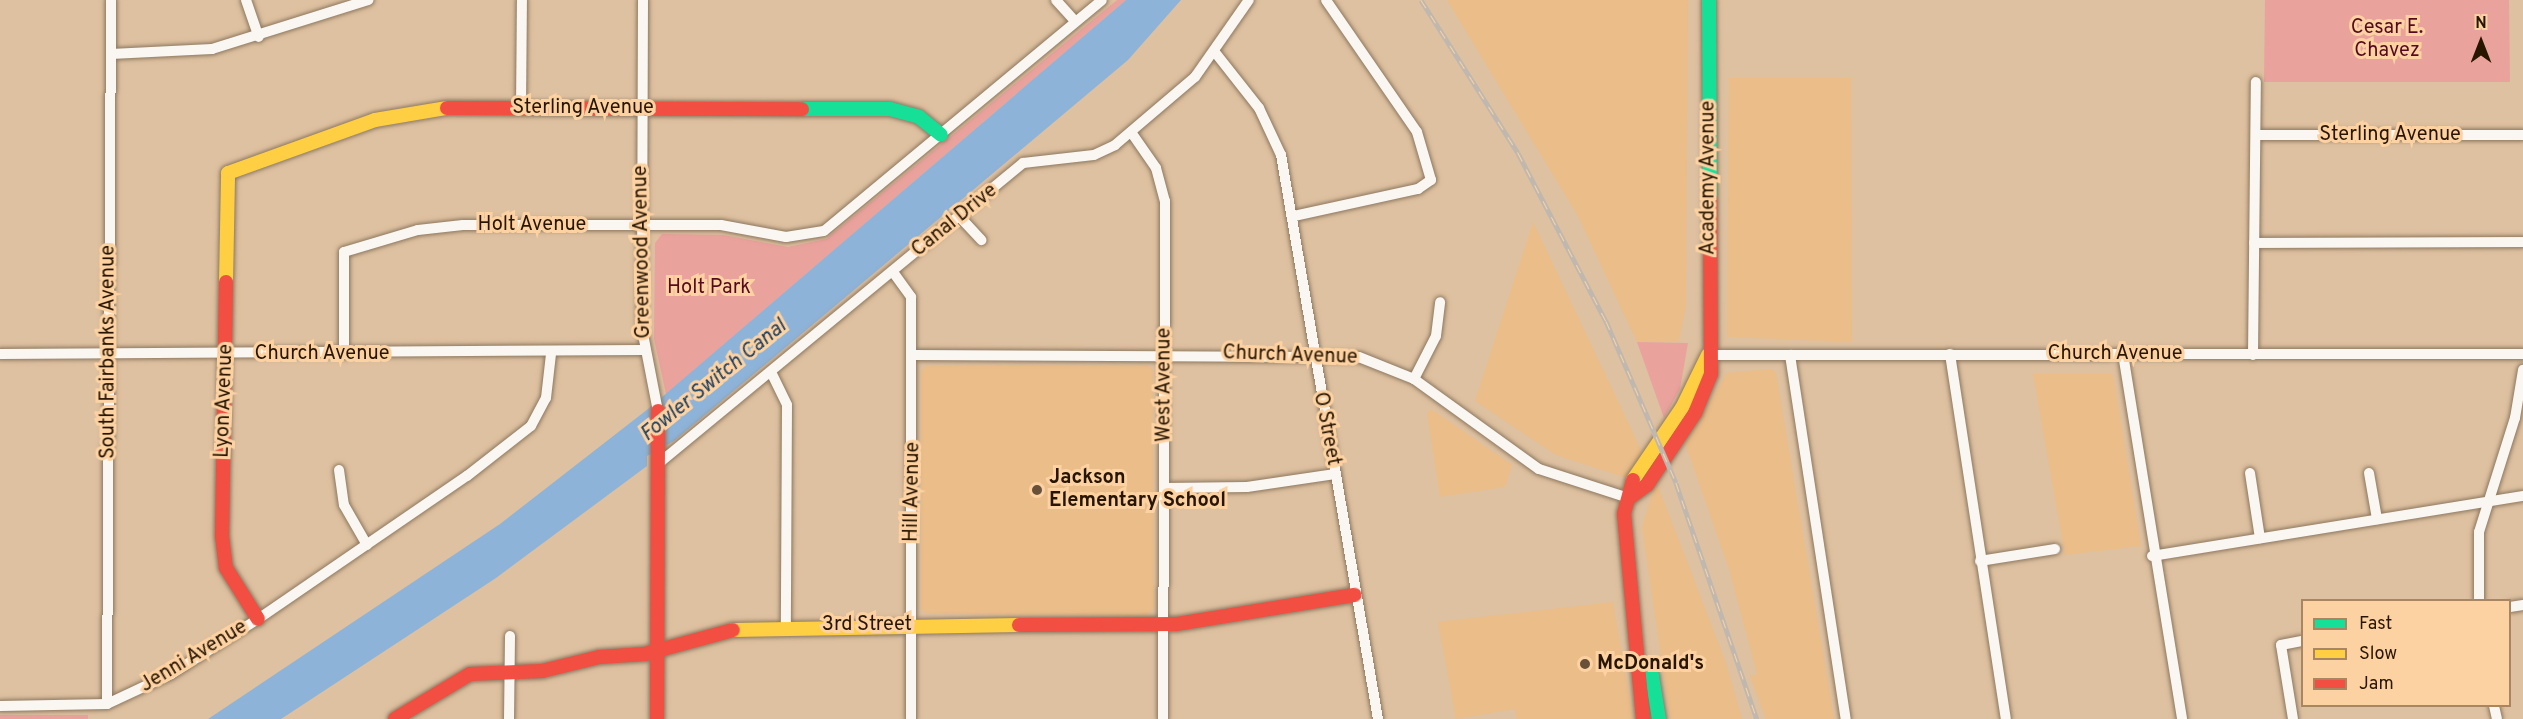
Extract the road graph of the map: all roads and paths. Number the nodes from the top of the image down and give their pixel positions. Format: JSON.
{"nodes":[{"id":1,"x":111,"y":0,"type":"edge"},
{"id":2,"x":246,"y":0,"type":"edge"},
{"id":3,"x":368,"y":0,"type":"edge"},
{"id":4,"x":522,"y":0,"type":"edge"},
{"id":5,"x":643,"y":0,"type":"edge"},
{"id":6,"x":1056,"y":0,"type":"edge"},
{"id":7,"x":1102,"y":0,"type":"edge"},
{"id":8,"x":1249,"y":0,"type":"edge"},
{"id":9,"x":1326,"y":0,"type":"edge"},
{"id":10,"x":1709,"y":0,"type":"edge"},
{"id":11,"x":1075,"y":21,"type":"junction"},
{"id":12,"x":259,"y":37,"type":"junction"},
{"id":13,"x":1214,"y":51,"type":"junction"},
{"id":14,"x":111,"y":54,"type":"junction"},
{"id":15,"x":2256,"y":82,"type":"dead end"},
{"id":16,"x":521,"y":108,"type":"junction"},
{"id":17,"x":643,"y":108,"type":"junction"},
{"id":18,"x":1131,"y":132,"type":"junction"},
{"id":19,"x":941,"y":135,"type":"junction"},
{"id":20,"x":2256,"y":135,"type":"junction"},
{"id":21,"x":2523,"y":135,"type":"edge"},
{"id":22,"x":228,"y":173,"type":"joint"},
{"id":23,"x":959,"y":216,"type":"junction"},
{"id":24,"x":1294,"y":216,"type":"junction"},
{"id":25,"x":642,"y":225,"type":"junction"},
{"id":26,"x":981,"y":240,"type":"dead end"},
{"id":27,"x":2523,"y":242,"type":"edge"},
{"id":28,"x":2254,"y":243,"type":"junction"},
{"id":29,"x":893,"y":272,"type":"junction"},
{"id":30,"x":1440,"y":302,"type":"dead end"},
{"id":31,"x":644,"y":350,"type":"junction"},
{"id":32,"x":0,"y":354,"type":"edge"},
{"id":33,"x":108,"y":354,"type":"junction"},
{"id":34,"x":226,"y":354,"type":"junction"},
{"id":35,"x":344,"y":354,"type":"junction"},
{"id":36,"x":551,"y":354,"type":"junction"},
{"id":37,"x":1165,"y":354,"type":"junction"},
{"id":38,"x":1312,"y":354,"type":"junction"},
{"id":39,"x":1950,"y":354,"type":"junction"},
{"id":40,"x":2123,"y":354,"type":"junction"},
{"id":41,"x":2523,"y":354,"type":"edge"},
{"id":42,"x":913,"y":355,"type":"junction"},
{"id":43,"x":1708,"y":355,"type":"junction"},
{"id":44,"x":1790,"y":355,"type":"junction"},
{"id":45,"x":2253,"y":355,"type":"junction"},
{"id":46,"x":2523,"y":370,"type":"edge"},
{"id":47,"x":772,"y":374,"type":"junction"},
{"id":48,"x":1414,"y":378,"type":"junction"},
{"id":49,"x":657,"y":411,"type":"joint"},
{"id":50,"x":658,"y":464,"type":"junction"},
{"id":51,"x":339,"y":470,"type":"dead end"},
{"id":52,"x":2250,"y":473,"type":"dead end"},
{"id":53,"x":2369,"y":473,"type":"dead end"},
{"id":54,"x":1335,"y":474,"type":"junction"},
{"id":55,"x":1165,"y":488,"type":"junction"},
{"id":56,"x":2523,"y":496,"type":"edge"},
{"id":57,"x":1629,"y":498,"type":"junction"},
{"id":58,"x":2485,"y":502,"type":"junction"},
{"id":59,"x":2377,"y":519,"type":"junction"},
{"id":60,"x":2260,"y":538,"type":"junction"},
{"id":61,"x":367,"y":544,"type":"junction"},
{"id":62,"x":2055,"y":549,"type":"dead end"},
{"id":63,"x":2152,"y":556,"type":"junction"},
{"id":64,"x":1980,"y":561,"type":"junction"},
{"id":65,"x":1355,"y":595,"type":"junction"},
{"id":66,"x":2479,"y":599,"type":"edge"},
{"id":67,"x":258,"y":619,"type":"junction"},
{"id":68,"x":786,"y":625,"type":"junction"},
{"id":69,"x":911,"y":625,"type":"junction"},
{"id":70,"x":1165,"y":625,"type":"junction"},
{"id":71,"x":510,"y":636,"type":"dead end"},
{"id":72,"x":2301,"y":641,"type":"edge"},
{"id":73,"x":657,"y":651,"type":"junction"},
{"id":74,"x":1641,"y":665,"type":"junction"},
{"id":75,"x":509,"y":672,"type":"junction"},
{"id":76,"x":107,"y":704,"type":"junction"},
{"id":77,"x":0,"y":706,"type":"edge"},
{"id":78,"x":395,"y":719,"type":"edge"},
{"id":79,"x":509,"y":719,"type":"edge"},
{"id":80,"x":657,"y":719,"type":"edge"},
{"id":81,"x":911,"y":719,"type":"edge"},
{"id":82,"x":1163,"y":719,"type":"edge"},
{"id":83,"x":1378,"y":719,"type":"edge"},
{"id":84,"x":1643,"y":719,"type":"edge"},
{"id":85,"x":1659,"y":719,"type":"edge"},
{"id":86,"x":1846,"y":719,"type":"edge"},
{"id":87,"x":2006,"y":719,"type":"edge"},
{"id":88,"x":2182,"y":719,"type":"edge"},
{"id":89,"x":2293,"y":719,"type":"edge"}],
"edges":[{"from":1,"to":14,"type":"street","name":"South Fairbanks Avenue"},
{"from":2,"to":12,"type":"street"},
{"from":3,"to":12,"type":"street"},
{"from":4,"to":16,"type":"street"},
{"from":5,"to":17,"type":"street","name":"Greenwood Avenue"},
{"from":6,"to":11,"type":"street"},
{"from":7,"to":11,"type":"street"},
{"from":8,"to":13,"type":"street","name":"Canal Drive"},
{"from":9,"to":24,"type":"street"},
{"from":10,"to":43,"type":"street","name":"Academy Avenue"},
{"from":11,"to":19,"type":"street"},
{"from":12,"to":14,"type":"street"},
{"from":13,"to":18,"type":"street","name":"Canal Drive"},
{"from":13,"to":24,"type":"street","name":"O Street"},
{"from":14,"to":33,"type":"street","name":"South Fairbanks Avenue"},
{"from":15,"to":20,"type":"street"},
{"from":16,"to":17,"type":"street","name":"Sterling Avenue"},
{"from":16,"to":22,"type":"street","name":"Sterling Avenue"},
{"from":17,"to":19,"type":"street","name":"Sterling Avenue"},
{"from":17,"to":25,"type":"street","name":"Greenwood Avenue"},
{"from":18,"to":23,"type":"street","name":"Canal Drive"},
{"from":18,"to":37,"type":"street","name":"West Avenue"},
{"from":19,"to":25,"type":"street","name":"Holt Avenue"},
{"from":20,"to":21,"type":"street","name":"Sterling Avenue"},
{"from":20,"to":28,"type":"street"},
{"from":22,"to":34,"type":"street","name":"Lyon Avenue"},
{"from":23,"to":26,"type":"street"},
{"from":23,"to":29,"type":"street","name":"Canal Drive"},
{"from":24,"to":38,"type":"street","name":"O Street"},
{"from":25,"to":31,"type":"street","name":"Greenwood Avenue"},
{"from":25,"to":35,"type":"street","name":"Holt Avenue"},
{"from":27,"to":28,"type":"street"},
{"from":28,"to":45,"type":"street"},
{"from":29,"to":42,"type":"street","name":"Hill Avenue"},
{"from":29,"to":47,"type":"street","name":"Canal Drive"},
{"from":30,"to":48,"type":"street"},
{"from":31,"to":36,"type":"street","name":"Church Avenue"},
{"from":31,"to":49,"type":"street","name":"Greenwood Avenue"},
{"from":32,"to":33,"type":"street","name":"Church Avenue"},
{"from":33,"to":34,"type":"street","name":"Church Avenue"},
{"from":33,"to":76,"type":"street","name":"South Fairbanks Avenue"},
{"from":34,"to":35,"type":"street","name":"Church Avenue"},
{"from":34,"to":67,"type":"street","name":"Lyon Avenue"},
{"from":35,"to":36,"type":"street","name":"Church Avenue"},
{"from":36,"to":61,"type":"street","name":"Jenni Avenue"},
{"from":37,"to":38,"type":"street","name":"Church Avenue"},
{"from":37,"to":42,"type":"street","name":"Church Avenue"},
{"from":37,"to":55,"type":"street","name":"West Avenue"},
{"from":38,"to":48,"type":"street","name":"Church Avenue"},
{"from":38,"to":54,"type":"street","name":"O Street"},
{"from":39,"to":40,"type":"street","name":"Church Avenue"},
{"from":39,"to":44,"type":"street","name":"Church Avenue"},
{"from":39,"to":64,"type":"street"},
{"from":40,"to":45,"type":"street","name":"Church Avenue"},
{"from":40,"to":63,"type":"street"},
{"from":41,"to":45,"type":"street","name":"Church Avenue"},
{"from":42,"to":69,"type":"street","name":"Hill Avenue"},
{"from":43,"to":44,"type":"street","name":"Church Avenue"},
{"from":43,"to":57,"type":"street","name":"Academy Avenue"},
{"from":44,"to":86,"type":"street"},
{"from":46,"to":58,"type":"street"},
{"from":47,"to":50,"type":"street","name":"Canal Drive"},
{"from":47,"to":68,"type":"street"},
{"from":48,"to":57,"type":"street","name":"Church Avenue"},
{"from":49,"to":50,"type":"street","name":"Greenwood Avenue"},
{"from":50,"to":73,"type":"street","name":"Greenwood Avenue"},
{"from":51,"to":61,"type":"street"},
{"from":52,"to":60,"type":"street"},
{"from":53,"to":59,"type":"street"},
{"from":54,"to":55,"type":"street"},
{"from":54,"to":65,"type":"street","name":"O Street"},
{"from":55,"to":70,"type":"street","name":"West Avenue"},
{"from":56,"to":58,"type":"street"},
{"from":57,"to":74,"type":"street"},
{"from":58,"to":59,"type":"street"},
{"from":58,"to":66,"type":"street"},
{"from":59,"to":60,"type":"street"},
{"from":60,"to":63,"type":"street"},
{"from":61,"to":67,"type":"street","name":"Jenni Avenue"},
{"from":62,"to":64,"type":"street"},
{"from":63,"to":88,"type":"street"},
{"from":64,"to":87,"type":"street"},
{"from":65,"to":70,"type":"street","name":"3rd Street"},
{"from":65,"to":83,"type":"street","name":"O Street"},
{"from":67,"to":76,"type":"street","name":"Jenni Avenue"},
{"from":68,"to":69,"type":"street","name":"3rd Street"},
{"from":68,"to":73,"type":"street","name":"3rd Street"},
{"from":69,"to":70,"type":"street","name":"3rd Street"},
{"from":69,"to":81,"type":"street","name":"Hill Avenue"},
{"from":70,"to":82,"type":"street","name":"West Avenue"},
{"from":71,"to":75,"type":"street"},
{"from":72,"to":89,"type":"street"},
{"from":73,"to":75,"type":"street","name":"3rd Street"},
{"from":73,"to":80,"type":"street","name":"Greenwood Avenue"},
{"from":74,"to":84,"type":"street"},
{"from":74,"to":85,"type":"street"},
{"from":75,"to":78,"type":"street","name":"3rd Street"},
{"from":75,"to":79,"type":"street"},
{"from":76,"to":77,"type":"street","name":"Jenni Avenue"}]}
